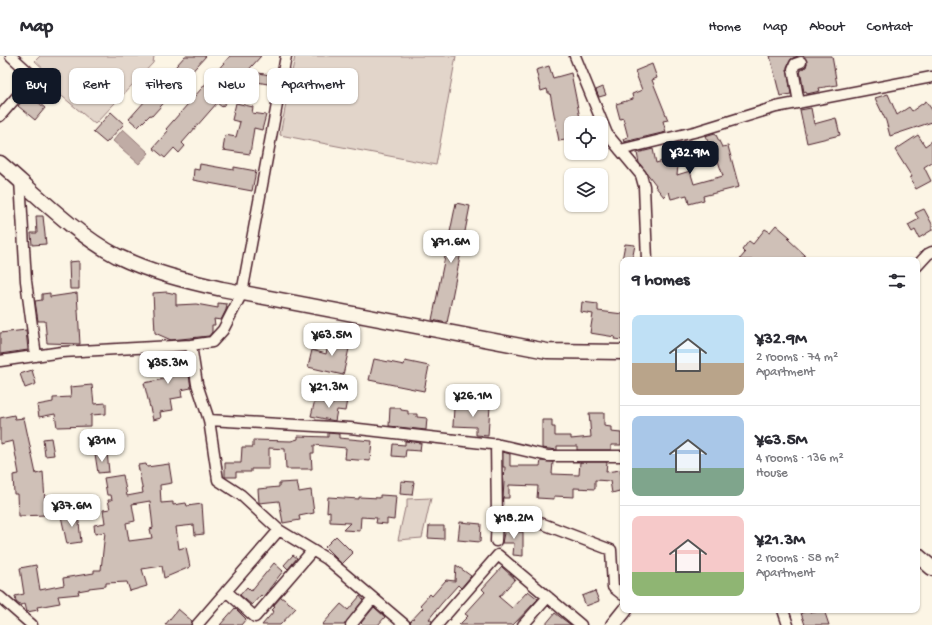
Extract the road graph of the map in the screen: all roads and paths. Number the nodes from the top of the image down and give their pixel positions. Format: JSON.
{"nodes":[{"id":1,"x":11,"y":56,"type":"edge"},
{"id":2,"x":286,"y":56,"type":"edge"},
{"id":3,"x":575,"y":56,"type":"edge"},
{"id":4,"x":801,"y":62,"type":"dead end"},
{"id":5,"x":932,"y":77,"type":"edge"},
{"id":6,"x":799,"y":102,"type":"junction"},
{"id":7,"x":0,"y":116,"type":"edge"},
{"id":8,"x":620,"y":150,"type":"junction"},
{"id":9,"x":0,"y":163,"type":"edge"},
{"id":10,"x":20,"y":180,"type":"junction"},
{"id":11,"x":932,"y":252,"type":"edge"},
{"id":12,"x":647,"y":257,"type":"edge"},
{"id":13,"x":920,"y":263,"type":"edge"},
{"id":14,"x":242,"y":293,"type":"junction"},
{"id":15,"x":191,"y":345,"type":"junction"},
{"id":16,"x":620,"y":352,"type":"edge"},
{"id":17,"x":36,"y":356,"type":"junction"},
{"id":18,"x":0,"y":361,"type":"edge"},
{"id":19,"x":209,"y":420,"type":"junction"},
{"id":20,"x":496,"y":444,"type":"junction"},
{"id":21,"x":620,"y":456,"type":"edge"},
{"id":22,"x":497,"y":516,"type":"junction"},
{"id":23,"x":279,"y":530,"type":"junction"},
{"id":24,"x":496,"y":541,"type":"dead end"},
{"id":25,"x":312,"y":551,"type":"junction"},
{"id":26,"x":920,"y":558,"type":"edge"},
{"id":27,"x":932,"y":568,"type":"edge"},
{"id":28,"x":226,"y":591,"type":"junction"},
{"id":29,"x":620,"y":593,"type":"edge"},
{"id":30,"x":548,"y":597,"type":"junction"},
{"id":31,"x":0,"y":598,"type":"edge"},
{"id":32,"x":373,"y":598,"type":"junction"},
{"id":33,"x":623,"y":613,"type":"edge"},
{"id":34,"x":784,"y":613,"type":"edge"},
{"id":35,"x":400,"y":623,"type":"edge"},
{"id":36,"x":32,"y":625,"type":"edge"},
{"id":37,"x":197,"y":625,"type":"edge"},
{"id":38,"x":351,"y":625,"type":"edge"},
{"id":39,"x":437,"y":625,"type":"edge"},
{"id":40,"x":523,"y":625,"type":"edge"},
{"id":41,"x":581,"y":625,"type":"edge"},
{"id":42,"x":613,"y":625,"type":"edge"},
{"id":43,"x":788,"y":625,"type":"edge"}],
"edges":[{"from":1,"to":7,"type":"street"},
{"from":2,"to":14,"type":"street"},
{"from":3,"to":8,"type":"street"},
{"from":4,"to":6,"type":"street"},
{"from":5,"to":6,"type":"street"},
{"from":6,"to":8,"type":"street"},
{"from":8,"to":12,"type":"street"},
{"from":9,"to":10,"type":"street"},
{"from":10,"to":14,"type":"street"},
{"from":10,"to":17,"type":"street"},
{"from":11,"to":13,"type":"street"},
{"from":14,"to":15,"type":"street"},
{"from":14,"to":16,"type":"street"},
{"from":15,"to":17,"type":"street"},
{"from":15,"to":19,"type":"street"},
{"from":17,"to":18,"type":"street"},
{"from":19,"to":20,"type":"street"},
{"from":19,"to":23,"type":"street"},
{"from":20,"to":21,"type":"street"},
{"from":20,"to":22,"type":"street"},
{"from":22,"to":24,"type":"street"},
{"from":22,"to":29,"type":"street"},
{"from":23,"to":25,"type":"street"},
{"from":23,"to":28,"type":"street"},
{"from":25,"to":28,"type":"street"},
{"from":25,"to":32,"type":"street"},
{"from":26,"to":27,"type":"street"},
{"from":28,"to":37,"type":"street"},
{"from":30,"to":39,"type":"street"},
{"from":30,"to":40,"type":"street"},
{"from":30,"to":41,"type":"street"},
{"from":31,"to":36,"type":"street"},
{"from":32,"to":35,"type":"street"},
{"from":32,"to":38,"type":"street"},
{"from":33,"to":42,"type":"street"},
{"from":34,"to":43,"type":"street"}]}
